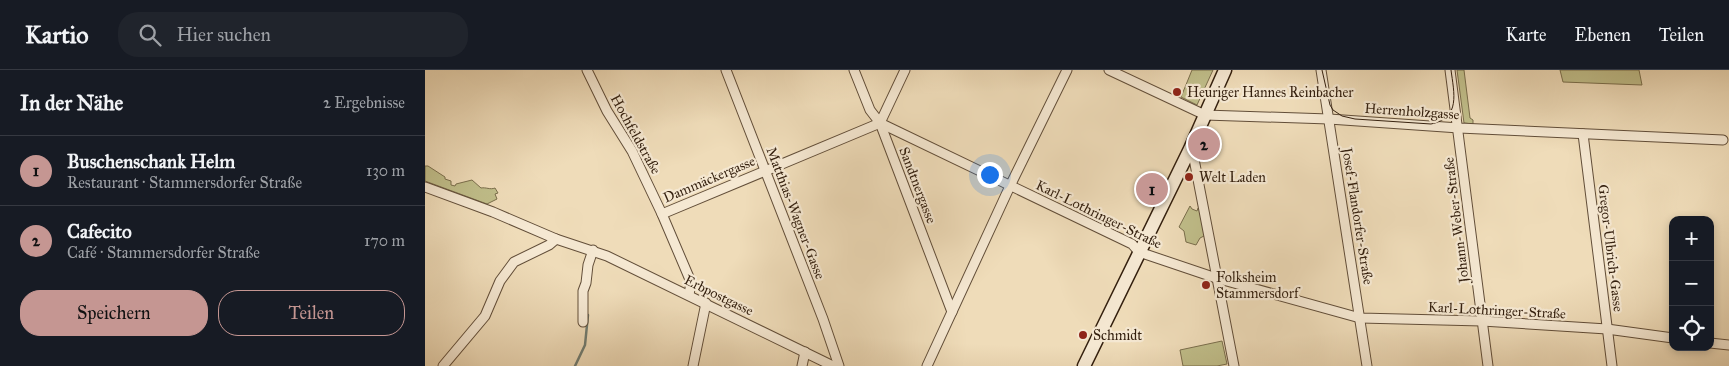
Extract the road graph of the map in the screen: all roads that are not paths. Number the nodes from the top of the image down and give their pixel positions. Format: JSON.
{"nodes":[{"id":1,"x":587,"y":70,"type":"edge"},
{"id":2,"x":726,"y":70,"type":"edge"},
{"id":3,"x":854,"y":70,"type":"edge"},
{"id":4,"x":905,"y":70,"type":"edge"},
{"id":5,"x":1067,"y":70,"type":"edge"},
{"id":6,"x":1109,"y":70,"type":"edge"},
{"id":7,"x":1225,"y":70,"type":"edge"},
{"id":8,"x":1321,"y":70,"type":"edge"},
{"id":9,"x":1450,"y":70,"type":"edge"},
{"id":10,"x":1205,"y":115,"type":"junction"},
{"id":11,"x":1329,"y":119,"type":"junction"},
{"id":12,"x":880,"y":123,"type":"junction"},
{"id":13,"x":1459,"y":128,"type":"junction"},
{"id":14,"x":1583,"y":134,"type":"junction"},
{"id":15,"x":1723,"y":140,"type":"dead end"},
{"id":16,"x":1190,"y":149,"type":"junction"},
{"id":17,"x":765,"y":170,"type":"junction"},
{"id":18,"x":1010,"y":186,"type":"junction"},
{"id":19,"x":425,"y":187,"type":"edge"},
{"id":20,"x":662,"y":214,"type":"junction"},
{"id":21,"x":556,"y":239,"type":"junction"},
{"id":22,"x":593,"y":250,"type":"junction"},
{"id":23,"x":1139,"y":252,"type":"junction"},
{"id":24,"x":1216,"y":278,"type":"junction"},
{"id":25,"x":689,"y":295,"type":"junction"},
{"id":26,"x":706,"y":303,"type":"junction"},
{"id":27,"x":952,"y":312,"type":"junction"},
{"id":28,"x":1360,"y":318,"type":"junction"},
{"id":29,"x":1482,"y":321,"type":"junction"},
{"id":30,"x":583,"y":322,"type":"dead end"},
{"id":31,"x":1607,"y":330,"type":"junction"},
{"id":32,"x":1669,"y":338,"type":"edge"},
{"id":33,"x":1714,"y":343,"type":"edge"},
{"id":34,"x":1729,"y":345,"type":"edge"},
{"id":35,"x":805,"y":352,"type":"junction"},
{"id":36,"x":443,"y":366,"type":"edge"},
{"id":37,"x":693,"y":366,"type":"edge"},
{"id":38,"x":802,"y":366,"type":"edge"},
{"id":39,"x":833,"y":366,"type":"edge"},
{"id":40,"x":839,"y":366,"type":"edge"},
{"id":41,"x":927,"y":366,"type":"edge"},
{"id":42,"x":1084,"y":366,"type":"edge"},
{"id":43,"x":1234,"y":366,"type":"edge"},
{"id":44,"x":1367,"y":366,"type":"edge"},
{"id":45,"x":1488,"y":366,"type":"edge"},
{"id":46,"x":1612,"y":366,"type":"edge"}],
"edges":[{"from":1,"to":20,"type":"street","name":"Hochfeldstraße"},
{"from":2,"to":17,"type":"street","name":"Matthias-Wagner-Gasse"},
{"from":3,"to":12,"type":"street","name":"Sandtnergasse"},
{"from":4,"to":12,"type":"street"},
{"from":5,"to":18,"type":"street"},
{"from":6,"to":10,"type":"street","name":"Herrenholzgasse"},
{"from":7,"to":10,"type":"main road"},
{"from":8,"to":11,"type":"street","name":"Josef-Flandorfer-Straße"},
{"from":9,"to":13,"type":"street","name":"Johann-Weber-Straße"},
{"from":10,"to":11,"type":"street","name":"Herrenholzgasse"},
{"from":10,"to":16,"type":"main road"},
{"from":11,"to":13,"type":"street","name":"Herrenholzgasse"},
{"from":11,"to":28,"type":"street","name":"Josef-Flandorfer-Straße"},
{"from":12,"to":17,"type":"street","name":"Dammäckergasse"},
{"from":12,"to":18,"type":"street","name":"Karl-Lothringer-Straße"},
{"from":12,"to":27,"type":"street","name":"Sandtnergasse"},
{"from":13,"to":14,"type":"street","name":"Herrenholzgasse"},
{"from":13,"to":29,"type":"street","name":"Johann-Weber-Straße"},
{"from":14,"to":15,"type":"street","name":"Herrenholzgasse"},
{"from":14,"to":31,"type":"street","name":"Gregor-Ulbrich-Gasse"},
{"from":16,"to":23,"type":"main road"},
{"from":16,"to":24,"type":"street"},
{"from":17,"to":20,"type":"street","name":"Dammäckergasse"},
{"from":17,"to":40,"type":"street","name":"Matthias-Wagner-Gasse"},
{"from":18,"to":23,"type":"street","name":"Karl-Lothringer-Straße"},
{"from":18,"to":27,"type":"street"},
{"from":19,"to":21,"type":"street","name":"Erbpostgasse"},
{"from":20,"to":25,"type":"street","name":"Hochfeldstraße"},
{"from":21,"to":22,"type":"street","name":"Erbpostgasse"},
{"from":21,"to":36,"type":"street"},
{"from":22,"to":25,"type":"street","name":"Erbpostgasse"},
{"from":22,"to":30,"type":"street"},
{"from":23,"to":24,"type":"street","name":"Karl-Lothringer-Straße"},
{"from":23,"to":42,"type":"main road"},
{"from":24,"to":28,"type":"street","name":"Karl-Lothringer-Straße"},
{"from":24,"to":43,"type":"street"},
{"from":25,"to":26,"type":"street","name":"Erbpostgasse"},
{"from":26,"to":35,"type":"street","name":"Erbpostgasse"},
{"from":26,"to":37,"type":"street"},
{"from":27,"to":41,"type":"street"},
{"from":28,"to":29,"type":"street","name":"Karl-Lothringer-Straße"},
{"from":28,"to":44,"type":"street","name":"Josef-Flandorfer-Straße"},
{"from":29,"to":31,"type":"street","name":"Karl-Lothringer-Straße"},
{"from":29,"to":45,"type":"street","name":"Johann-Weber-Straße"},
{"from":31,"to":32,"type":"street","name":"Karl-Lothringer-Straße"},
{"from":31,"to":46,"type":"street","name":"Gregor-Ulbrich-Gasse"},
{"from":33,"to":34,"type":"street"},
{"from":35,"to":38,"type":"street"},
{"from":35,"to":39,"type":"street","name":"Erbpostgasse"}]}
